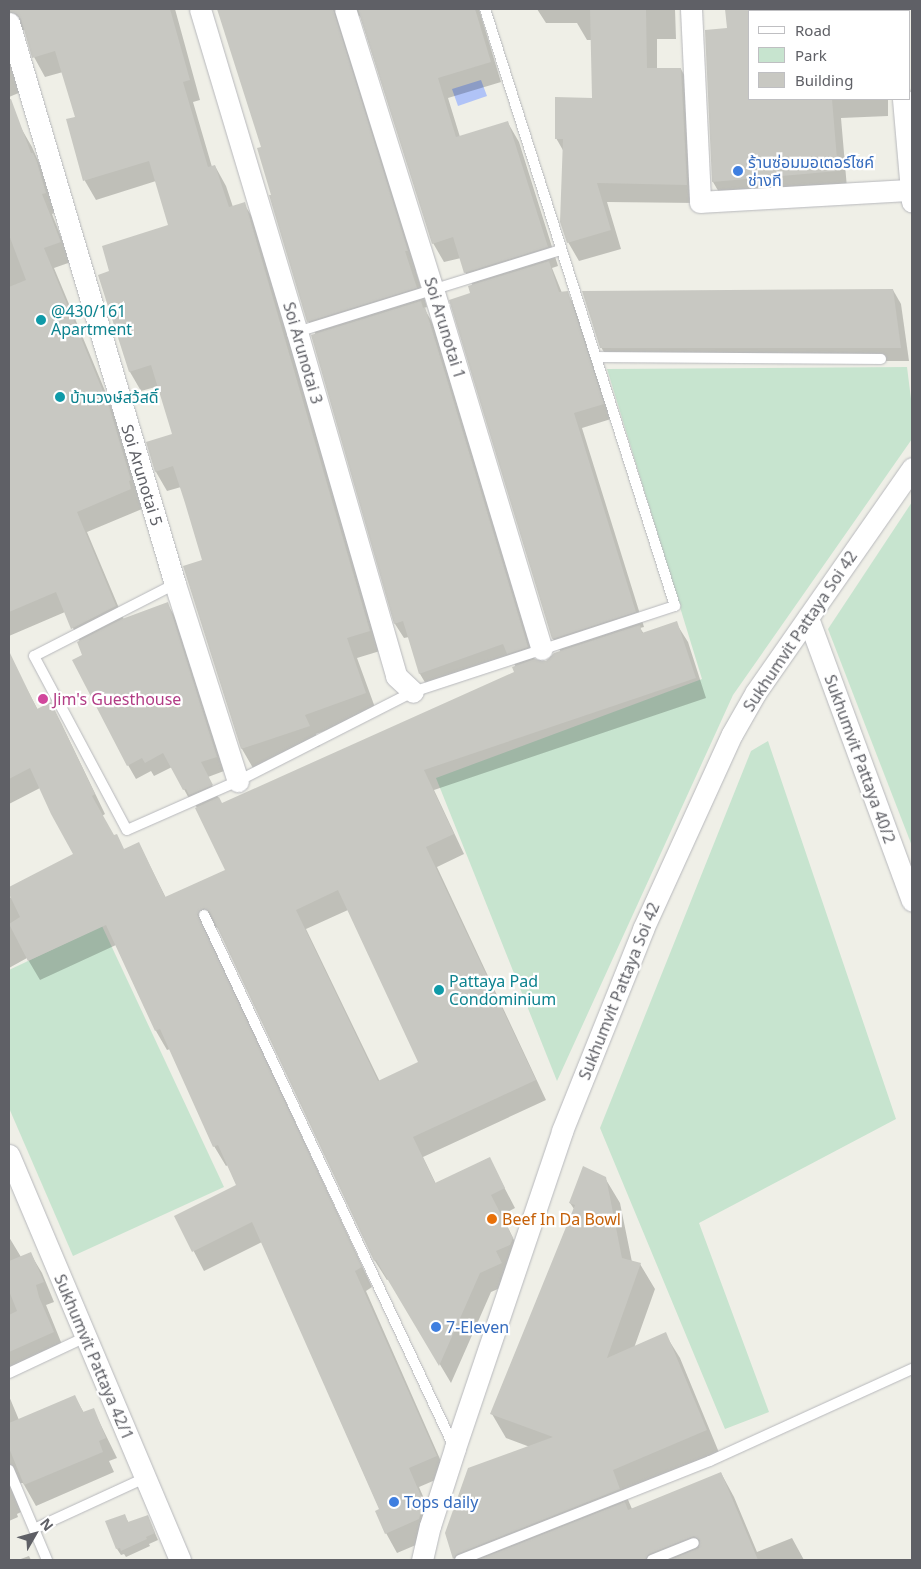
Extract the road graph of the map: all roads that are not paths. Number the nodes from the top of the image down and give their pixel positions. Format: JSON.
{"nodes":[{"id":1,"x":200,"y":9,"type":"edge"},
{"id":2,"x":345,"y":9,"type":"edge"},
{"id":3,"x":486,"y":9,"type":"edge"},
{"id":4,"x":691,"y":9,"type":"edge"},
{"id":5,"x":9,"y":24,"type":"edge"},
{"id":6,"x":904,"y":100,"type":"edge"},
{"id":7,"x":912,"y":196,"type":"edge"},
{"id":8,"x":561,"y":250,"type":"junction"},
{"id":9,"x":433,"y":289,"type":"junction"},
{"id":10,"x":297,"y":332,"type":"junction"},
{"id":11,"x":597,"y":357,"type":"junction"},
{"id":12,"x":881,"y":359,"type":"dead end"},
{"id":13,"x":912,"y":468,"type":"edge"},
{"id":14,"x":175,"y":584,"type":"junction"},
{"id":15,"x":808,"y":618,"type":"junction"},
{"id":16,"x":542,"y":649,"type":"junction"},
{"id":17,"x":413,"y":692,"type":"junction"},
{"id":18,"x":238,"y":781,"type":"junction"},
{"id":19,"x":912,"y":900,"type":"edge"},
{"id":20,"x":204,"y":915,"type":"dead end"},
{"id":21,"x":9,"y":1154,"type":"edge"},
{"id":22,"x":86,"y":1337,"type":"junction"},
{"id":23,"x":912,"y":1368,"type":"edge"},
{"id":24,"x":9,"y":1373,"type":"edge"},
{"id":25,"x":455,"y":1448,"type":"junction"},
{"id":26,"x":9,"y":1470,"type":"edge"},
{"id":27,"x":145,"y":1478,"type":"junction"},
{"id":28,"x":34,"y":1529,"type":"junction"},
{"id":29,"x":694,"y":1544,"type":"dead end"},
{"id":30,"x":47,"y":1560,"type":"edge"},
{"id":31,"x":180,"y":1560,"type":"edge"},
{"id":32,"x":422,"y":1560,"type":"edge"},
{"id":33,"x":460,"y":1560,"type":"edge"},
{"id":34,"x":652,"y":1560,"type":"edge"}],
"edges":[{"from":1,"to":10,"type":"street","name":"Soi Arunotai 3"},
{"from":2,"to":9,"type":"street","name":"Soi Arunotai 1"},
{"from":3,"to":8,"type":"lane"},
{"from":4,"to":7,"type":"street"},
{"from":5,"to":14,"type":"street","name":"Soi Arunotai 5"},
{"from":6,"to":7,"type":"street"},
{"from":8,"to":9,"type":"lane"},
{"from":8,"to":11,"type":"lane"},
{"from":9,"to":10,"type":"lane"},
{"from":9,"to":16,"type":"street","name":"Soi Arunotai 1"},
{"from":10,"to":17,"type":"street","name":"Soi Arunotai 3"},
{"from":11,"to":12,"type":"lane"},
{"from":11,"to":16,"type":"lane"},
{"from":13,"to":15,"type":"street","name":"Sukhumvit Pattaya Soi 42"},
{"from":14,"to":18,"type":"street","name":"Soi Arunotai 5"},
{"from":14,"to":18,"type":"lane"},
{"from":15,"to":19,"type":"street","name":"Sukhumvit Pattaya 40/2"},
{"from":15,"to":25,"type":"street","name":"Sukhumvit Pattaya Soi 42"},
{"from":16,"to":17,"type":"lane"},
{"from":17,"to":18,"type":"lane"},
{"from":20,"to":25,"type":"lane"},
{"from":21,"to":22,"type":"street","name":"Sukhumvit Pattaya 42/1"},
{"from":22,"to":24,"type":"lane"},
{"from":22,"to":27,"type":"street","name":"Sukhumvit Pattaya 42/1"},
{"from":23,"to":33,"type":"lane"},
{"from":25,"to":32,"type":"street","name":"Sukhumvit Pattaya Soi 42"},
{"from":26,"to":28,"type":"lane"},
{"from":27,"to":28,"type":"lane"},
{"from":27,"to":31,"type":"street","name":"Sukhumvit Pattaya 42/1"},
{"from":28,"to":30,"type":"lane"},
{"from":29,"to":34,"type":"lane"}]}
